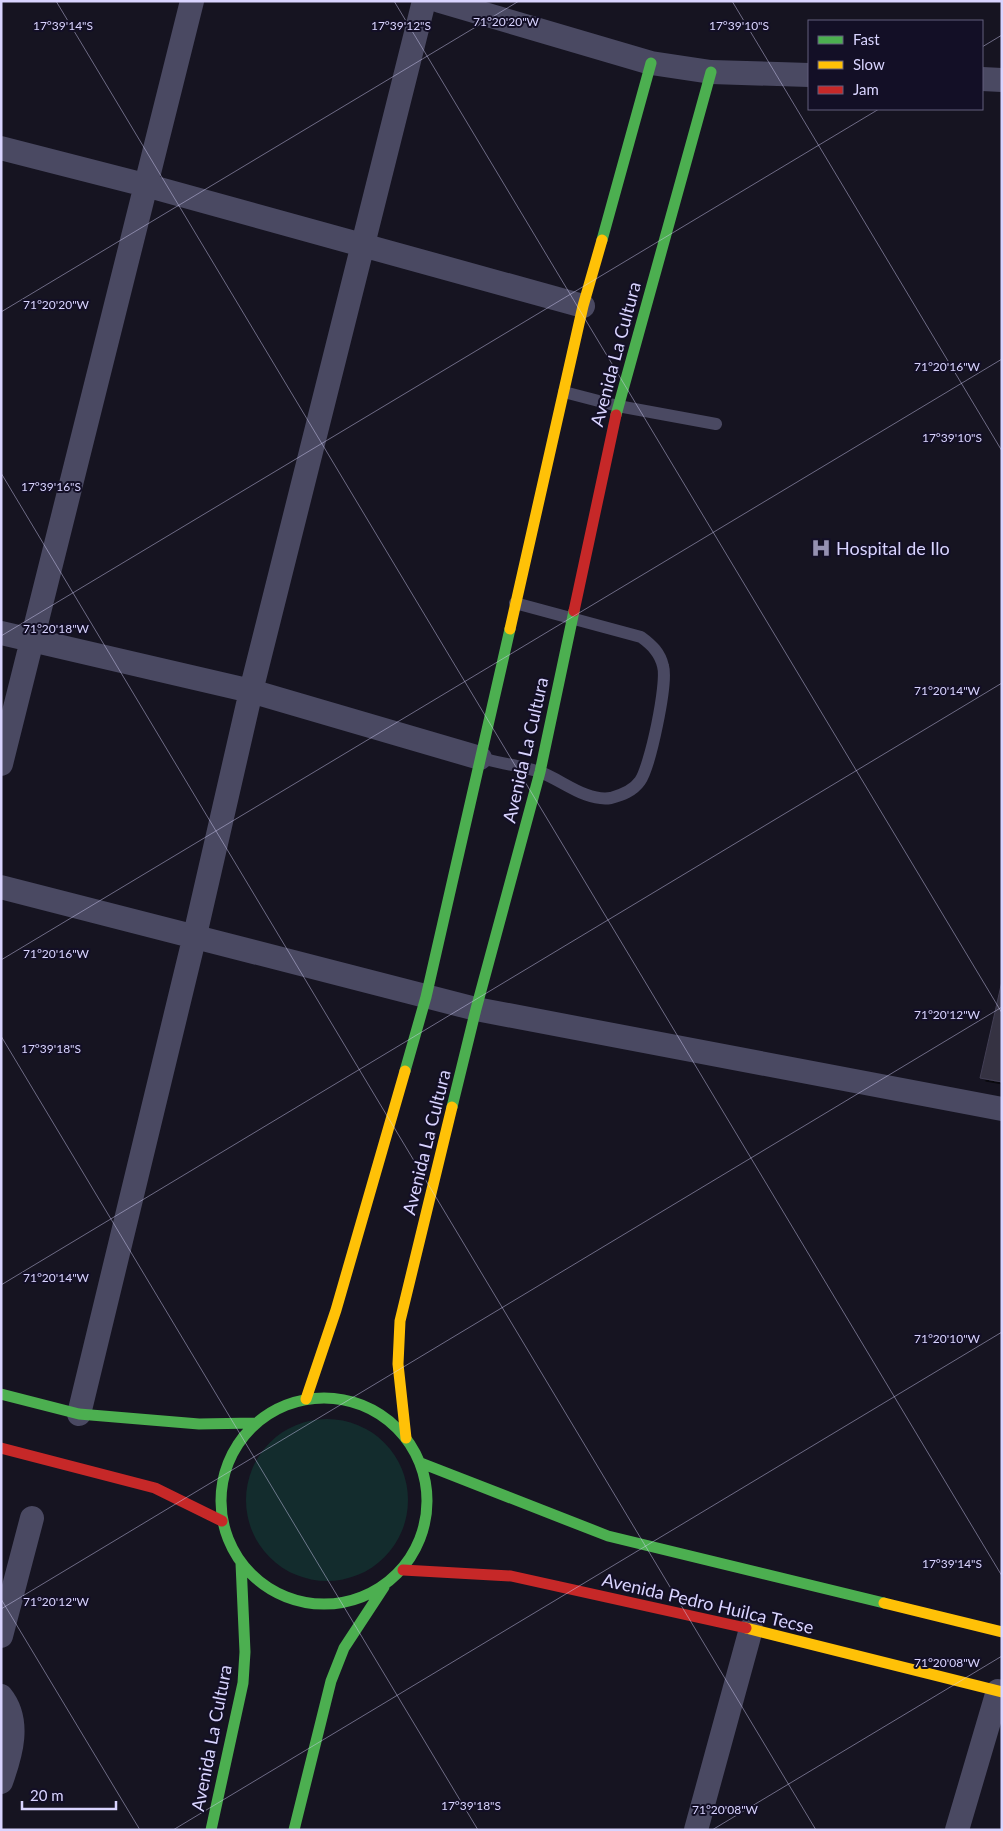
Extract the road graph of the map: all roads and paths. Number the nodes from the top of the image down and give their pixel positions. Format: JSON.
{"nodes":[{"id":1,"x":192,"y":1,"type":"edge"},
{"id":2,"x":424,"y":1,"type":"edge"},
{"id":3,"x":440,"y":1,"type":"edge"},
{"id":4,"x":651,"y":63,"type":"junction"},
{"id":5,"x":711,"y":72,"type":"junction"},
{"id":6,"x":808,"y":75,"type":"edge"},
{"id":7,"x":983,"y":79,"type":"edge"},
{"id":8,"x":1002,"y":80,"type":"edge"},
{"id":9,"x":1,"y":148,"type":"edge"},
{"id":10,"x":145,"y":185,"type":"junction"},
{"id":11,"x":363,"y":246,"type":"junction"},
{"id":12,"x":583,"y":306,"type":"junction"},
{"id":13,"x":564,"y":392,"type":"junction"},
{"id":14,"x":618,"y":406,"type":"junction"},
{"id":15,"x":716,"y":424,"type":"dead end"},
{"id":16,"x":515,"y":603,"type":"junction"},
{"id":17,"x":573,"y":618,"type":"junction"},
{"id":18,"x":1,"y":633,"type":"edge"},
{"id":19,"x":32,"y":641,"type":"junction"},
{"id":20,"x":251,"y":690,"type":"junction"},
{"id":21,"x":480,"y":758,"type":"junction"},
{"id":22,"x":1,"y":764,"type":"edge"},
{"id":23,"x":540,"y":772,"type":"junction"},
{"id":24,"x":1,"y":887,"type":"edge"},
{"id":25,"x":195,"y":935,"type":"junction"},
{"id":26,"x":426,"y":997,"type":"junction"},
{"id":27,"x":476,"y":1008,"type":"junction"},
{"id":28,"x":1002,"y":1109,"type":"edge"},
{"id":29,"x":1,"y":1394,"type":"edge"},
{"id":30,"x":306,"y":1399,"type":"junction"},
{"id":31,"x":78,"y":1414,"type":"junction"},
{"id":32,"x":255,"y":1422,"type":"junction"},
{"id":33,"x":406,"y":1438,"type":"junction"},
{"id":34,"x":1,"y":1448,"type":"edge"},
{"id":35,"x":421,"y":1463,"type":"junction"},
{"id":36,"x":32,"y":1518,"type":"dead end"},
{"id":37,"x":222,"y":1520,"type":"junction"},
{"id":38,"x":241,"y":1563,"type":"junction"},
{"id":39,"x":403,"y":1570,"type":"junction"},
{"id":40,"x":384,"y":1587,"type":"junction"},
{"id":41,"x":751,"y":1629,"type":"junction"},
{"id":42,"x":1002,"y":1632,"type":"edge"},
{"id":43,"x":1,"y":1636,"type":"edge"},
{"id":44,"x":1000,"y":1691,"type":"edge"},
{"id":45,"x":1,"y":1696,"type":"edge"},
{"id":46,"x":1,"y":1782,"type":"edge"},
{"id":47,"x":960,"y":1827,"type":"edge"},
{"id":48,"x":211,"y":1830,"type":"edge"},
{"id":49,"x":294,"y":1830,"type":"edge"},
{"id":50,"x":696,"y":1830,"type":"edge"}],
"edges":[{"from":1,"to":10,"type":"street"},
{"from":2,"to":11,"type":"street"},
{"from":3,"to":4,"type":"street"},
{"from":4,"to":5,"type":"street"},
{"from":4,"to":12,"type":"street"},
{"from":5,"to":6,"type":"street"},
{"from":5,"to":14,"type":"street","name":"Avenida La Cultura"},
{"from":7,"to":8,"type":"street"},
{"from":9,"to":10,"type":"street"},
{"from":10,"to":11,"type":"street"},
{"from":10,"to":19,"type":"street"},
{"from":11,"to":12,"type":"street"},
{"from":11,"to":20,"type":"street"},
{"from":12,"to":13,"type":"street"},
{"from":13,"to":14,"type":"lane"},
{"from":13,"to":16,"type":"street"},
{"from":14,"to":15,"type":"lane"},
{"from":14,"to":17,"type":"street","name":"Avenida La Cultura"},
{"from":16,"to":17,"type":"lane"},
{"from":16,"to":21,"type":"street"},
{"from":17,"to":23,"type":"street","name":"Avenida La Cultura"},
{"from":17,"to":23,"type":"lane"},
{"from":18,"to":19,"type":"street"},
{"from":19,"to":20,"type":"street"},
{"from":19,"to":22,"type":"street"},
{"from":20,"to":21,"type":"street"},
{"from":20,"to":25,"type":"street"},
{"from":21,"to":23,"type":"lane"},
{"from":21,"to":26,"type":"street"},
{"from":23,"to":27,"type":"street","name":"Avenida La Cultura"},
{"from":24,"to":25,"type":"street"},
{"from":25,"to":26,"type":"street"},
{"from":25,"to":31,"type":"street"},
{"from":26,"to":27,"type":"street"},
{"from":26,"to":30,"type":"street"},
{"from":27,"to":28,"type":"street"},
{"from":27,"to":33,"type":"street","name":"Avenida La Cultura"},
{"from":29,"to":31,"type":"street"},
{"from":30,"to":32,"type":"street"},
{"from":30,"to":33,"type":"street"},
{"from":31,"to":32,"type":"street"},
{"from":32,"to":37,"type":"street"},
{"from":33,"to":35,"type":"street"},
{"from":34,"to":37,"type":"street"},
{"from":35,"to":39,"type":"street"},
{"from":35,"to":42,"type":"street"},
{"from":36,"to":43,"type":"street"},
{"from":37,"to":38,"type":"street"},
{"from":38,"to":40,"type":"street"},
{"from":38,"to":48,"type":"street","name":"Avenida La Cultura"},
{"from":39,"to":40,"type":"street"},
{"from":39,"to":41,"type":"street","name":"Avenida Pedro Huilca Tecse"},
{"from":40,"to":49,"type":"street"},
{"from":41,"to":44,"type":"street","name":"Avenida Pedro Huilca Tecse"},
{"from":41,"to":50,"type":"street"},
{"from":44,"to":47,"type":"street"},
{"from":45,"to":46,"type":"street"}]}
